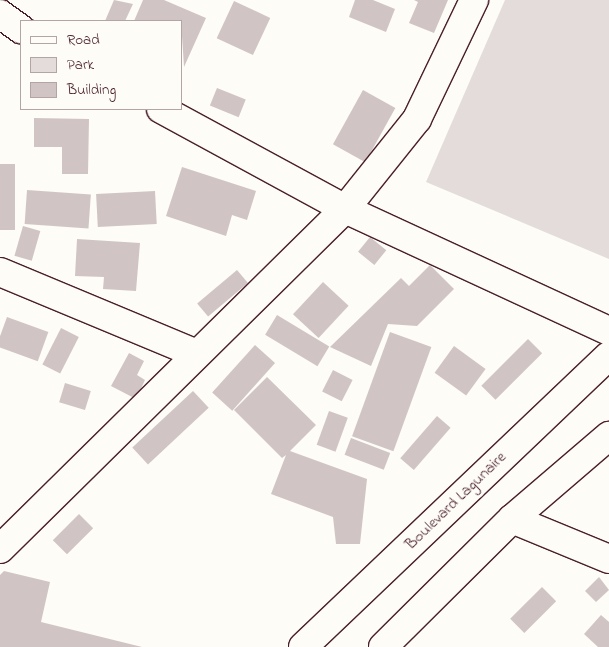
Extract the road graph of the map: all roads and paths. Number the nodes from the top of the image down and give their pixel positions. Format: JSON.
{"nodes":[{"id":1,"x":474,"y":0,"type":"edge"},
{"id":2,"x":0,"y":14,"type":"edge"},
{"id":3,"x":20,"y":28,"type":"edge"},
{"id":4,"x":163,"y":110,"type":"edge"},
{"id":5,"x":345,"y":208,"type":"junction"},
{"id":6,"x":0,"y":272,"type":"edge"},
{"id":7,"x":609,"y":331,"type":"edge"},
{"id":8,"x":197,"y":354,"type":"junction"},
{"id":9,"x":609,"y":356,"type":"edge"},
{"id":10,"x":609,"y":436,"type":"edge"},
{"id":11,"x":512,"y":519,"type":"junction"},
{"id":12,"x":0,"y":548,"type":"edge"},
{"id":13,"x":609,"y":559,"type":"edge"},
{"id":14,"x":303,"y":647,"type":"edge"},
{"id":15,"x":383,"y":647,"type":"edge"}],
"edges":[{"from":1,"to":5,"type":"street"},
{"from":2,"to":3,"type":"street"},
{"from":4,"to":5,"type":"street"},
{"from":5,"to":7,"type":"street"},
{"from":5,"to":8,"type":"street"},
{"from":6,"to":8,"type":"street"},
{"from":8,"to":12,"type":"street"},
{"from":9,"to":14,"type":"street","name":"Boulevard Lagunaire"},
{"from":10,"to":11,"type":"street"},
{"from":11,"to":13,"type":"street"},
{"from":11,"to":15,"type":"street"}]}
